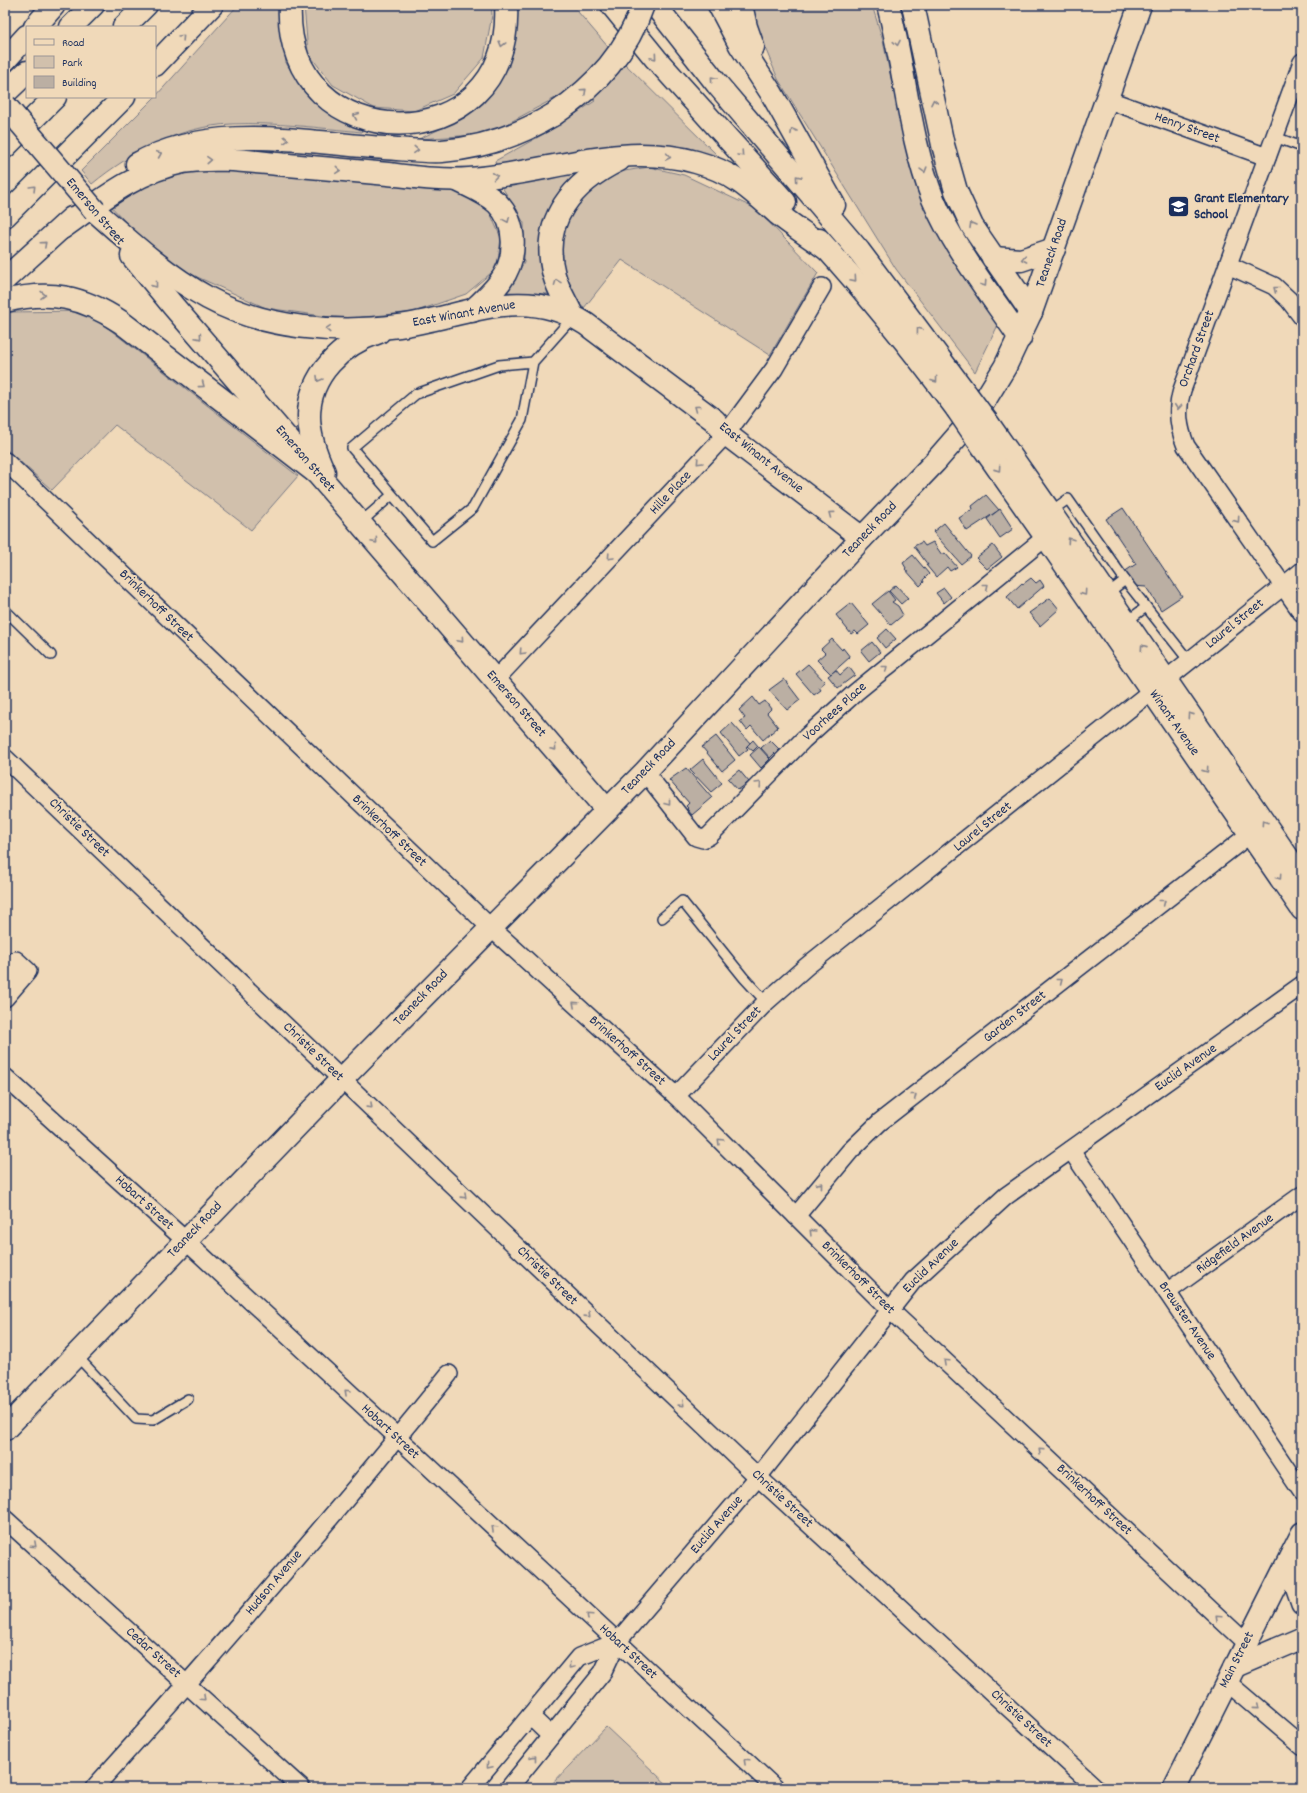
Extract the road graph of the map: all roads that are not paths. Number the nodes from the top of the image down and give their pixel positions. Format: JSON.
{"nodes":[{"id":1,"x":54,"y":5,"type":"edge"},
{"id":2,"x":93,"y":5,"type":"edge"},
{"id":3,"x":146,"y":5,"type":"edge"},
{"id":4,"x":212,"y":5,"type":"edge"},
{"id":5,"x":290,"y":5,"type":"edge"},
{"id":6,"x":506,"y":5,"type":"edge"},
{"id":7,"x":612,"y":5,"type":"edge"},
{"id":8,"x":643,"y":5,"type":"edge"},
{"id":9,"x":655,"y":5,"type":"edge"},
{"id":10,"x":719,"y":5,"type":"edge"},
{"id":11,"x":741,"y":5,"type":"edge"},
{"id":12,"x":888,"y":5,"type":"edge"},
{"id":13,"x":913,"y":5,"type":"edge"},
{"id":14,"x":1140,"y":5,"type":"edge"},
{"id":15,"x":35,"y":26,"type":"edge"},
{"id":16,"x":72,"y":26,"type":"edge"},
{"id":17,"x":125,"y":26,"type":"edge"},
{"id":18,"x":26,"y":37,"type":"edge"},
{"id":19,"x":5,"y":60,"type":"edge"},
{"id":20,"x":1302,"y":62,"type":"edge"},
{"id":21,"x":156,"y":64,"type":"edge"},
{"id":22,"x":26,"y":73,"type":"edge"},
{"id":23,"x":5,"y":93,"type":"edge"},
{"id":24,"x":772,"y":94,"type":"junction"},
{"id":25,"x":55,"y":98,"type":"edge"},
{"id":26,"x":123,"y":98,"type":"edge"},
{"id":27,"x":1106,"y":99,"type":"junction"},
{"id":28,"x":5,"y":105,"type":"edge"},
{"id":29,"x":1275,"y":137,"type":"junction"},
{"id":30,"x":1302,"y":147,"type":"edge"},
{"id":31,"x":5,"y":148,"type":"edge"},
{"id":32,"x":629,"y":154,"type":"junction"},
{"id":33,"x":1267,"y":157,"type":"junction"},
{"id":34,"x":456,"y":179,"type":"junction"},
{"id":35,"x":95,"y":211,"type":"junction"},
{"id":36,"x":5,"y":216,"type":"edge"},
{"id":37,"x":62,"y":228,"type":"junction"},
{"id":38,"x":1054,"y":249,"type":"junction"},
{"id":39,"x":828,"y":250,"type":"junction"},
{"id":40,"x":859,"y":251,"type":"junction"},
{"id":41,"x":993,"y":258,"type":"junction"},
{"id":42,"x":1228,"y":265,"type":"junction"},
{"id":43,"x":5,"y":279,"type":"edge"},
{"id":44,"x":822,"y":287,"type":"dead end"},
{"id":45,"x":5,"y":301,"type":"edge"},
{"id":46,"x":472,"y":311,"type":"junction"},
{"id":47,"x":1031,"y":312,"type":"junction"},
{"id":48,"x":573,"y":317,"type":"junction"},
{"id":49,"x":1302,"y":317,"type":"edge"},
{"id":50,"x":409,"y":324,"type":"junction"},
{"id":51,"x":1020,"y":338,"type":"junction"},
{"id":52,"x":533,"y":362,"type":"junction"},
{"id":53,"x":962,"y":402,"type":"junction"},
{"id":54,"x":982,"y":429,"type":"junction"},
{"id":55,"x":726,"y":434,"type":"junction"},
{"id":56,"x":5,"y":461,"type":"edge"},
{"id":57,"x":317,"y":473,"type":"junction"},
{"id":58,"x":335,"y":494,"type":"junction"},
{"id":59,"x":392,"y":495,"type":"junction"},
{"id":60,"x":1050,"y":512,"type":"junction"},
{"id":61,"x":360,"y":524,"type":"junction"},
{"id":62,"x":862,"y":538,"type":"junction"},
{"id":63,"x":1046,"y":538,"type":"junction"},
{"id":64,"x":1302,"y":570,"type":"edge"},
{"id":65,"x":1125,"y":580,"type":"junction"},
{"id":66,"x":1283,"y":586,"type":"junction"},
{"id":67,"x":1107,"y":594,"type":"junction"},
{"id":68,"x":1146,"y":607,"type":"junction"},
{"id":69,"x":5,"y":610,"type":"edge"},
{"id":70,"x":1302,"y":612,"type":"edge"},
{"id":71,"x":1126,"y":622,"type":"junction"},
{"id":72,"x":51,"y":655,"type":"dead end"},
{"id":73,"x":1189,"y":661,"type":"junction"},
{"id":74,"x":496,"y":680,"type":"junction"},
{"id":75,"x":1159,"y":685,"type":"junction"},
{"id":76,"x":5,"y":758,"type":"edge"},
{"id":77,"x":644,"y":772,"type":"junction"},
{"id":78,"x":607,"y":810,"type":"junction"},
{"id":79,"x":1250,"y":834,"type":"junction"},
{"id":80,"x":1302,"y":878,"type":"edge"},
{"id":81,"x":1302,"y":910,"type":"edge"},
{"id":82,"x":662,"y":918,"type":"dead end"},
{"id":83,"x":490,"y":927,"type":"junction"},
{"id":84,"x":10,"y":966,"type":"edge"},
{"id":85,"x":1302,"y":985,"type":"edge"},
{"id":86,"x":5,"y":998,"type":"edge"},
{"id":87,"x":766,"y":1002,"type":"junction"},
{"id":88,"x":5,"y":1077,"type":"edge"},
{"id":89,"x":341,"y":1080,"type":"junction"},
{"id":90,"x":676,"y":1096,"type":"junction"},
{"id":91,"x":1071,"y":1150,"type":"junction"},
{"id":92,"x":1302,"y":1195,"type":"edge"},
{"id":93,"x":796,"y":1216,"type":"junction"},
{"id":94,"x":185,"y":1240,"type":"junction"},
{"id":95,"x":1167,"y":1292,"type":"junction"},
{"id":96,"x":889,"y":1309,"type":"junction"},
{"id":97,"x":76,"y":1355,"type":"junction"},
{"id":98,"x":449,"y":1374,"type":"dead end"},
{"id":99,"x":188,"y":1399,"type":"dead end"},
{"id":100,"x":5,"y":1429,"type":"edge"},
{"id":101,"x":397,"y":1439,"type":"junction"},
{"id":102,"x":758,"y":1477,"type":"junction"},
{"id":103,"x":1302,"y":1492,"type":"edge"},
{"id":104,"x":5,"y":1519,"type":"edge"},
{"id":105,"x":1302,"y":1533,"type":"edge"},
{"id":106,"x":1292,"y":1553,"type":"junction"},
{"id":107,"x":1302,"y":1603,"type":"edge"},
{"id":108,"x":1302,"y":1638,"type":"edge"},
{"id":109,"x":617,"y":1642,"type":"junction"},
{"id":110,"x":1246,"y":1643,"type":"junction"},
{"id":111,"x":1230,"y":1674,"type":"junction"},
{"id":112,"x":188,"y":1684,"type":"junction"},
{"id":113,"x":530,"y":1716,"type":"junction"},
{"id":114,"x":551,"y":1736,"type":"junction"},
{"id":115,"x":1302,"y":1746,"type":"edge"},
{"id":116,"x":472,"y":1787,"type":"edge"},
{"id":117,"x":94,"y":1788,"type":"edge"},
{"id":118,"x":301,"y":1788,"type":"edge"},
{"id":119,"x":509,"y":1788,"type":"edge"},
{"id":120,"x":775,"y":1788,"type":"edge"},
{"id":121,"x":1096,"y":1788,"type":"edge"},
{"id":122,"x":1174,"y":1788,"type":"edge"}],
"edges":[{"from":1,"to":15,"type":"main road"},
{"from":2,"to":16,"type":"main road"},
{"from":3,"to":17,"type":"main road"},
{"from":21,"to":4,"type":"main road","one_way":true},
{"from":6,"to":5,"type":"main road","one_way":true},
{"from":7,"to":39,"type":"main road","one_way":true},
{"from":37,"to":8,"type":"main road","one_way":true,"bridge":true},
{"from":40,"to":9,"type":"main road","one_way":true},
{"from":10,"to":24,"type":"main road"},
{"from":11,"to":24,"type":"main road"},
{"from":12,"to":51,"type":"main road","one_way":true},
{"from":41,"to":13,"type":"main road","one_way":true},
{"from":14,"to":27,"type":"main road","name":"Teaneck Road"},
{"from":18,"to":19,"type":"main road"},
{"from":20,"to":29,"type":"street","name":"Orchard Street"},
{"from":22,"to":23,"type":"main road"},
{"from":40,"to":24,"type":"main road","one_way":true},
{"from":25,"to":31,"type":"main road"},
{"from":36,"to":26,"type":"main road","one_way":true},
{"from":27,"to":33,"type":"street","name":"Henry Street"},
{"from":27,"to":38,"type":"main road","name":"Teaneck Road"},
{"from":28,"to":35,"type":"main road","name":"Emerson Street","bridge":true},
{"from":29,"to":30,"type":"lane"},
{"from":29,"to":33,"type":"street","name":"Orchard Street"},
{"from":34,"to":32,"type":"main road","one_way":true},
{"from":32,"to":39,"type":"main road","one_way":true},
{"from":48,"to":32,"type":"main road","one_way":true},
{"from":33,"to":42,"type":"street","name":"Orchard Street"},
{"from":37,"to":34,"type":"main road","one_way":true},
{"from":34,"to":46,"type":"main road","one_way":true},
{"from":50,"to":35,"type":"main road","name":"East Winant Avenue","one_way":true},
{"from":35,"to":57,"type":"main road","name":"Emerson Street","one_way":true},
{"from":43,"to":37,"type":"main road","one_way":true},
{"from":38,"to":41,"type":"main road","one_way":true},
{"from":38,"to":47,"type":"main road","name":"Teaneck Road"},
{"from":39,"to":53,"type":"main road","one_way":true},
{"from":53,"to":40,"type":"main road","one_way":true},
{"from":41,"to":47,"type":"main road"},
{"from":49,"to":42,"type":"street","one_way":true},
{"from":42,"to":66,"type":"street","name":"Orchard Street","one_way":true},
{"from":44,"to":55,"type":"street","name":"Hille Place"},
{"from":45,"to":57,"type":"main road","one_way":true},
{"from":46,"to":48,"type":"main road","name":"East Winant Avenue"},
{"from":46,"to":50,"type":"main road","name":"East Winant Avenue"},
{"from":47,"to":51,"type":"main road","name":"Teaneck Road"},
{"from":48,"to":52,"type":"lane"},
{"from":55,"to":48,"type":"main road","name":"East Winant Avenue","one_way":true},
{"from":50,"to":58,"type":"main road","one_way":true},
{"from":51,"to":62,"type":"main road","name":"Teaneck Road"},
{"from":52,"to":59,"type":"lane"},
{"from":52,"to":59,"type":"lane"},
{"from":53,"to":54,"type":"main road","bridge":true},
{"from":54,"to":60,"type":"main road","name":"Winant Avenue"},
{"from":54,"to":63,"type":"main road","name":"Winant Avenue","one_way":true},
{"from":62,"to":55,"type":"main road","name":"East Winant Avenue","one_way":true},
{"from":55,"to":74,"type":"street","name":"Hille Place","one_way":true},
{"from":56,"to":83,"type":"street","name":"Brinkerhoff Street"},
{"from":57,"to":58,"type":"main road","name":"Emerson Street"},
{"from":58,"to":61,"type":"main road","name":"Emerson Street"},
{"from":59,"to":61,"type":"lane"},
{"from":60,"to":65,"type":"lane"},
{"from":67,"to":60,"type":"main road","name":"Winant Avenue","one_way":true},
{"from":61,"to":74,"type":"main road","name":"Emerson Street","one_way":true},
{"from":62,"to":77,"type":"main road","name":"Teaneck Road"},
{"from":63,"to":75,"type":"main road","name":"Winant Avenue","one_way":true},
{"from":77,"to":63,"type":"street","name":"Voorhees Place","one_way":true},
{"from":64,"to":66,"type":"street","name":"Laurel Street"},
{"from":65,"to":67,"type":"lane"},
{"from":65,"to":68,"type":"lane"},
{"from":66,"to":70,"type":"street","name":"Orchard Street"},
{"from":66,"to":73,"type":"street","name":"Laurel Street"},
{"from":67,"to":71,"type":"main road","name":"Winant Avenue"},
{"from":68,"to":71,"type":"lane"},
{"from":68,"to":73,"type":"lane"},
{"from":69,"to":72,"type":"lane"},
{"from":75,"to":71,"type":"main road","name":"Winant Avenue","one_way":true},
{"from":73,"to":75,"type":"street","name":"Laurel Street"},
{"from":74,"to":78,"type":"main road","name":"Emerson Street","one_way":true},
{"from":75,"to":79,"type":"main road","name":"Winant Avenue","one_way":true},
{"from":80,"to":75,"type":"main road","name":"Winant Avenue","one_way":true},
{"from":75,"to":87,"type":"street","name":"Laurel Street"},
{"from":76,"to":89,"type":"street","name":"Christie Street"},
{"from":77,"to":78,"type":"main road","name":"Teaneck Road"},
{"from":78,"to":83,"type":"main road","name":"Teaneck Road"},
{"from":79,"to":81,"type":"main road","name":"Winant Avenue","one_way":true},
{"from":93,"to":79,"type":"street","name":"Garden Street","one_way":true},
{"from":82,"to":87,"type":"lane"},
{"from":83,"to":89,"type":"main road","name":"Teaneck Road"},
{"from":90,"to":83,"type":"street","name":"Brinkerhoff Street","one_way":true},
{"from":84,"to":86,"type":"street"},
{"from":85,"to":91,"type":"street","name":"Euclid Avenue"},
{"from":87,"to":90,"type":"street","name":"Laurel Street"},
{"from":88,"to":94,"type":"street","name":"Hobart Street"},
{"from":89,"to":94,"type":"main road","name":"Teaneck Road"},
{"from":89,"to":102,"type":"street","name":"Christie Street","one_way":true},
{"from":93,"to":90,"type":"street","name":"Brinkerhoff Street","one_way":true},
{"from":91,"to":95,"type":"street","name":"Brewster Avenue"},
{"from":91,"to":96,"type":"street","name":"Euclid Avenue"},
{"from":92,"to":95,"type":"street","name":"Ridgefield Avenue"},
{"from":96,"to":93,"type":"street","name":"Brinkerhoff Street","one_way":true},
{"from":94,"to":97,"type":"main road","name":"Teaneck Road"},
{"from":101,"to":94,"type":"street","name":"Hobart Street","one_way":true},
{"from":95,"to":103,"type":"street","name":"Brewster Avenue"},
{"from":96,"to":102,"type":"street","name":"Euclid Avenue"},
{"from":110,"to":96,"type":"street","name":"Brinkerhoff Street","one_way":true},
{"from":97,"to":99,"type":"lane"},
{"from":97,"to":100,"type":"main road","name":"Teaneck Road"},
{"from":98,"to":101,"type":"street","name":"Hudson Avenue"},
{"from":109,"to":101,"type":"street","name":"Hobart Street","one_way":true},
{"from":101,"to":112,"type":"street","name":"Hudson Avenue"},
{"from":102,"to":109,"type":"street","name":"Euclid Avenue"},
{"from":102,"to":121,"type":"street","name":"Christie Street"},
{"from":104,"to":112,"type":"street","name":"Cedar Street","one_way":true},
{"from":105,"to":106,"type":"street","name":"Main Street"},
{"from":106,"to":107,"type":"street"},
{"from":106,"to":110,"type":"street","name":"Main Street"},
{"from":108,"to":111,"type":"street"},
{"from":109,"to":113,"type":"street","name":"Euclid Avenue","one_way":true},
{"from":109,"to":114,"type":"street","name":"Euclid Avenue"},
{"from":120,"to":109,"type":"street","name":"Hobart Street","one_way":true},
{"from":110,"to":111,"type":"street","name":"Main Street"},
{"from":111,"to":115,"type":"street","one_way":true},
{"from":111,"to":122,"type":"street","name":"Main Street"},
{"from":112,"to":117,"type":"street","name":"Hudson Avenue"},
{"from":112,"to":118,"type":"street","name":"Cedar Street","one_way":true},
{"from":113,"to":114,"type":"street"},
{"from":113,"to":116,"type":"street","name":"Euclid Avenue","one_way":true},
{"from":119,"to":114,"type":"street","name":"Euclid Avenue","one_way":true}]}
